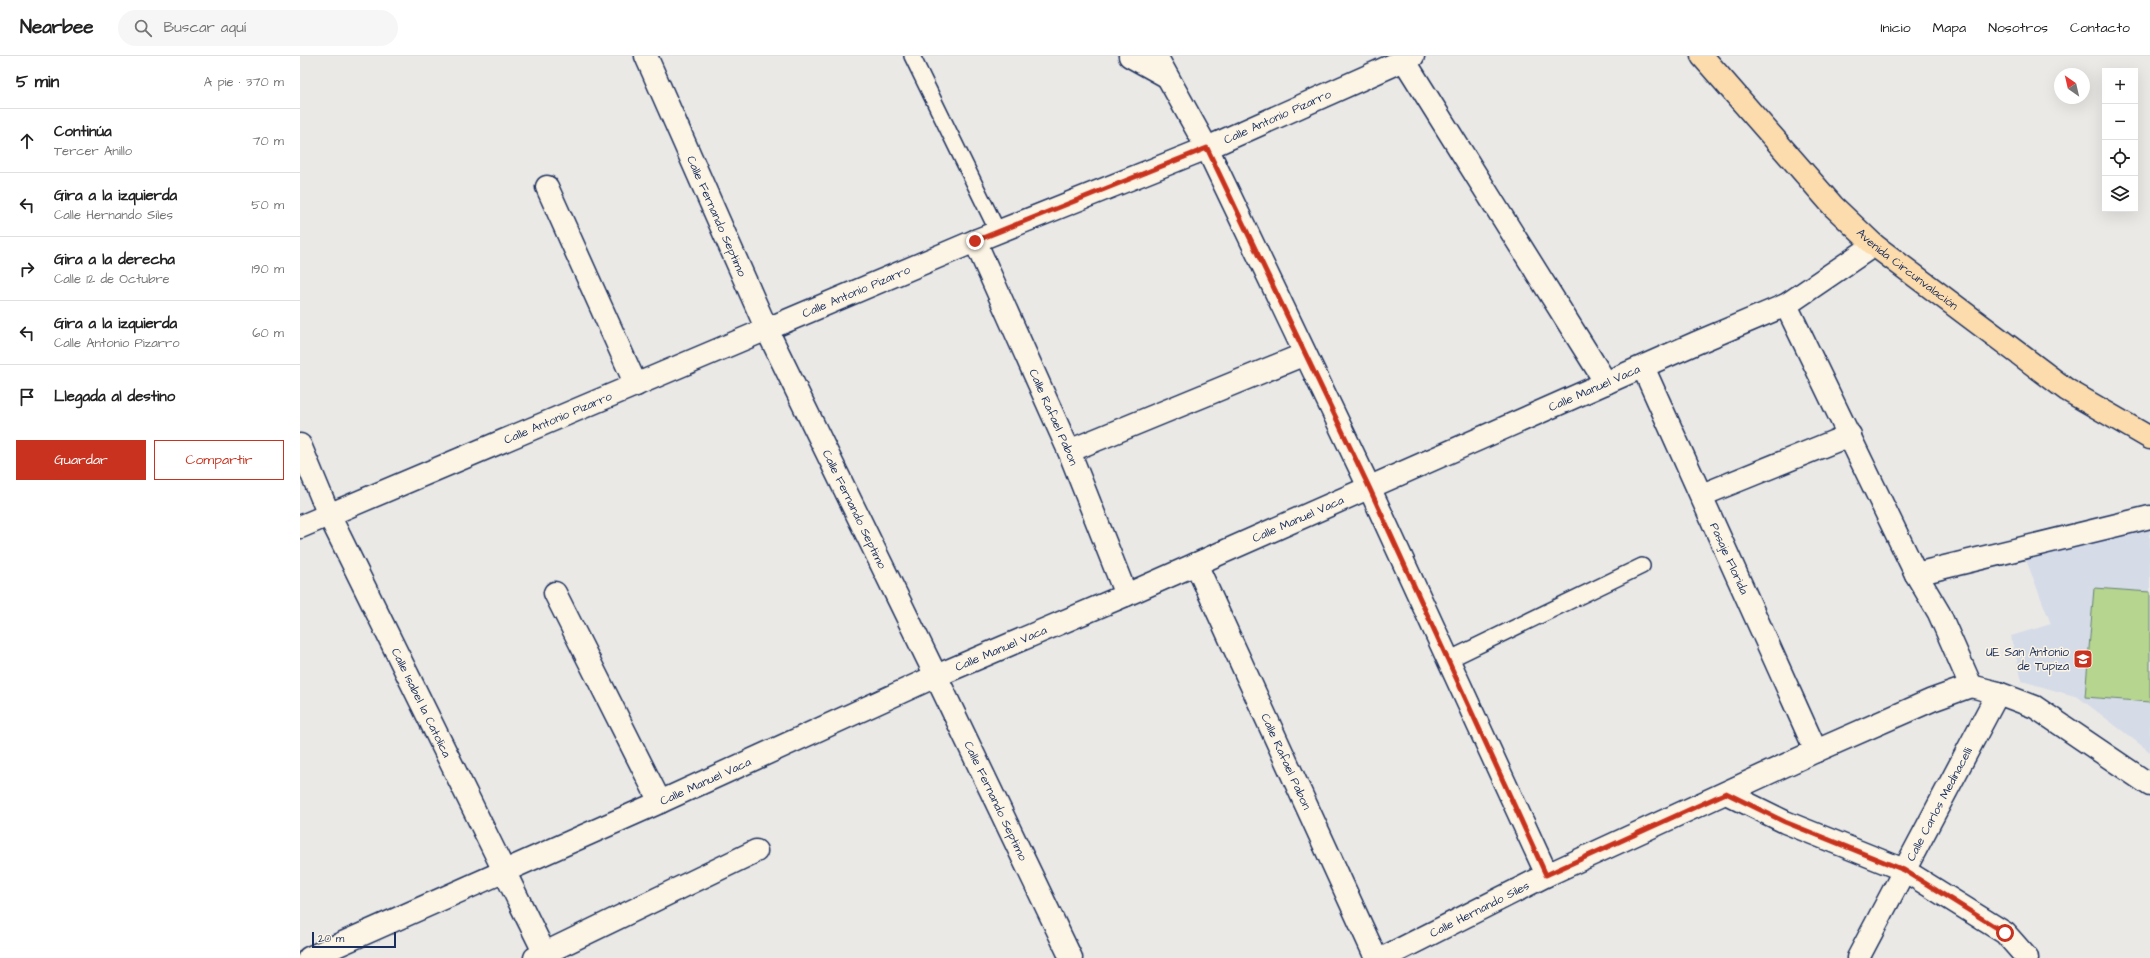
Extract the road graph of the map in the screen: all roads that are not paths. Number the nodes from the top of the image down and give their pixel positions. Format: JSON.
{"nodes":[{"id":1,"x":646,"y":56,"type":"edge"},
{"id":2,"x":912,"y":56,"type":"edge"},
{"id":3,"x":1130,"y":56,"type":"edge"},
{"id":4,"x":1156,"y":56,"type":"edge"},
{"id":5,"x":1702,"y":56,"type":"edge"},
{"id":6,"x":1408,"y":58,"type":"edge"},
{"id":7,"x":1166,"y":76,"type":"junction"},
{"id":8,"x":1207,"y":148,"type":"junction"},
{"id":9,"x":547,"y":187,"type":"dead end"},
{"id":10,"x":998,"y":232,"type":"junction"},
{"id":11,"x":975,"y":241,"type":"junction"},
{"id":12,"x":1874,"y":245,"type":"junction"},
{"id":13,"x":1786,"y":305,"type":"junction"},
{"id":14,"x":767,"y":330,"type":"junction"},
{"id":15,"x":1305,"y":354,"type":"junction"},
{"id":16,"x":1643,"y":367,"type":"junction"},
{"id":17,"x":1606,"y":383,"type":"junction"},
{"id":18,"x":636,"y":385,"type":"junction"},
{"id":19,"x":1850,"y":435,"type":"junction"},
{"id":20,"x":2150,"y":438,"type":"edge"},
{"id":21,"x":300,"y":445,"type":"edge"},
{"id":22,"x":1069,"y":451,"type":"junction"},
{"id":23,"x":1369,"y":487,"type":"junction"},
{"id":24,"x":1702,"y":495,"type":"junction"},
{"id":25,"x":329,"y":515,"type":"junction"},
{"id":26,"x":2150,"y":517,"type":"edge"},
{"id":27,"x":300,"y":528,"type":"edge"},
{"id":28,"x":1196,"y":564,"type":"junction"},
{"id":29,"x":1642,"y":566,"type":"dead end"},
{"id":30,"x":1916,"y":574,"type":"junction"},
{"id":31,"x":555,"y":593,"type":"dead end"},
{"id":32,"x":1126,"y":595,"type":"junction"},
{"id":33,"x":1448,"y":660,"type":"junction"},
{"id":34,"x":936,"y":676,"type":"junction"},
{"id":35,"x":1971,"y":686,"type":"junction"},
{"id":36,"x":1998,"y":693,"type":"junction"},
{"id":37,"x":1816,"y":750,"type":"junction"},
{"id":38,"x":2150,"y":785,"type":"edge"},
{"id":39,"x":1726,"y":793,"type":"junction"},
{"id":40,"x":660,"y":802,"type":"junction"},
{"id":41,"x":756,"y":851,"type":"dead end"},
{"id":42,"x":1904,"y":870,"type":"junction"},
{"id":43,"x":505,"y":871,"type":"junction"},
{"id":44,"x":1546,"y":875,"type":"junction"},
{"id":45,"x":542,"y":956,"type":"edge"},
{"id":46,"x":309,"y":958,"type":"edge"},
{"id":47,"x":1071,"y":958,"type":"edge"},
{"id":48,"x":1376,"y":958,"type":"edge"},
{"id":49,"x":1383,"y":958,"type":"edge"},
{"id":50,"x":1858,"y":958,"type":"edge"},
{"id":51,"x":2027,"y":958,"type":"edge"}],
"edges":[{"from":1,"to":14,"type":"street","name":"Calle Fernando Septimo"},
{"from":2,"to":10,"type":"lane"},
{"from":3,"to":7,"type":"street"},
{"from":4,"to":7,"type":"street"},
{"from":5,"to":12,"type":"highway","name":"Avenida Circunvalación"},
{"from":6,"to":8,"type":"street","name":"Calle Antonio Pizarro"},
{"from":6,"to":17,"type":"street"},
{"from":7,"to":8,"type":"street"},
{"from":8,"to":10,"type":"street","name":"Calle Antonio Pizarro"},
{"from":8,"to":15,"type":"street"},
{"from":9,"to":18,"type":"street"},
{"from":10,"to":11,"type":"street","name":"Calle Antonio Pizarro"},
{"from":11,"to":14,"type":"street","name":"Calle Antonio Pizarro"},
{"from":11,"to":22,"type":"street","name":"Calle Rafael Pabon"},
{"from":12,"to":13,"type":"street","name":"Calle Manuel Vaca"},
{"from":12,"to":20,"type":"highway","name":"Avenida Circunvalación"},
{"from":13,"to":16,"type":"street","name":"Calle Manuel Vaca"},
{"from":13,"to":19,"type":"street"},
{"from":14,"to":18,"type":"street","name":"Calle Antonio Pizarro"},
{"from":14,"to":34,"type":"street","name":"Calle Fernando Septimo"},
{"from":15,"to":22,"type":"street"},
{"from":15,"to":23,"type":"street"},
{"from":16,"to":17,"type":"street","name":"Calle Manuel Vaca"},
{"from":16,"to":24,"type":"street","name":"Pasaje Florida"},
{"from":17,"to":23,"type":"street","name":"Calle Manuel Vaca"},
{"from":18,"to":25,"type":"street","name":"Calle Antonio Pizarro"},
{"from":19,"to":24,"type":"street"},
{"from":19,"to":30,"type":"street"},
{"from":21,"to":25,"type":"street","name":"Calle Isabel la Catolica"},
{"from":22,"to":32,"type":"street","name":"Calle Rafael Pabon"},
{"from":23,"to":28,"type":"street","name":"Calle Manuel Vaca"},
{"from":23,"to":33,"type":"street"},
{"from":24,"to":37,"type":"street","name":"Pasaje Florida"},
{"from":25,"to":27,"type":"street","name":"Calle Antonio Pizarro"},
{"from":25,"to":43,"type":"street","name":"Calle Isabel la Catolica"},
{"from":26,"to":30,"type":"street"},
{"from":28,"to":32,"type":"street","name":"Calle Manuel Vaca"},
{"from":28,"to":48,"type":"street","name":"Calle Rafael Pabon"},
{"from":29,"to":33,"type":"lane"},
{"from":30,"to":35,"type":"street"},
{"from":31,"to":40,"type":"street"},
{"from":32,"to":34,"type":"street","name":"Calle Manuel Vaca"},
{"from":33,"to":44,"type":"street"},
{"from":34,"to":40,"type":"street","name":"Calle Manuel Vaca"},
{"from":34,"to":47,"type":"street","name":"Calle Fernando Septimo"},
{"from":35,"to":36,"type":"street"},
{"from":35,"to":37,"type":"street","name":"Calle Hernando Siles"},
{"from":36,"to":38,"type":"street"},
{"from":36,"to":42,"type":"street","name":"Calle Carlos Medinacelli"},
{"from":37,"to":39,"type":"street","name":"Calle Hernando Siles"},
{"from":39,"to":42,"type":"street"},
{"from":39,"to":44,"type":"street","name":"Calle Hernando Siles"},
{"from":40,"to":43,"type":"street","name":"Calle Manuel Vaca"},
{"from":41,"to":45,"type":"street"},
{"from":42,"to":50,"type":"street","name":"Calle Carlos Medinacelli"},
{"from":42,"to":51,"type":"street"},
{"from":43,"to":45,"type":"street","name":"Calle Isabel la Catolica"},
{"from":43,"to":46,"type":"street","name":"Calle Manuel Vaca"},
{"from":44,"to":49,"type":"street","name":"Calle Hernando Siles"}]}
